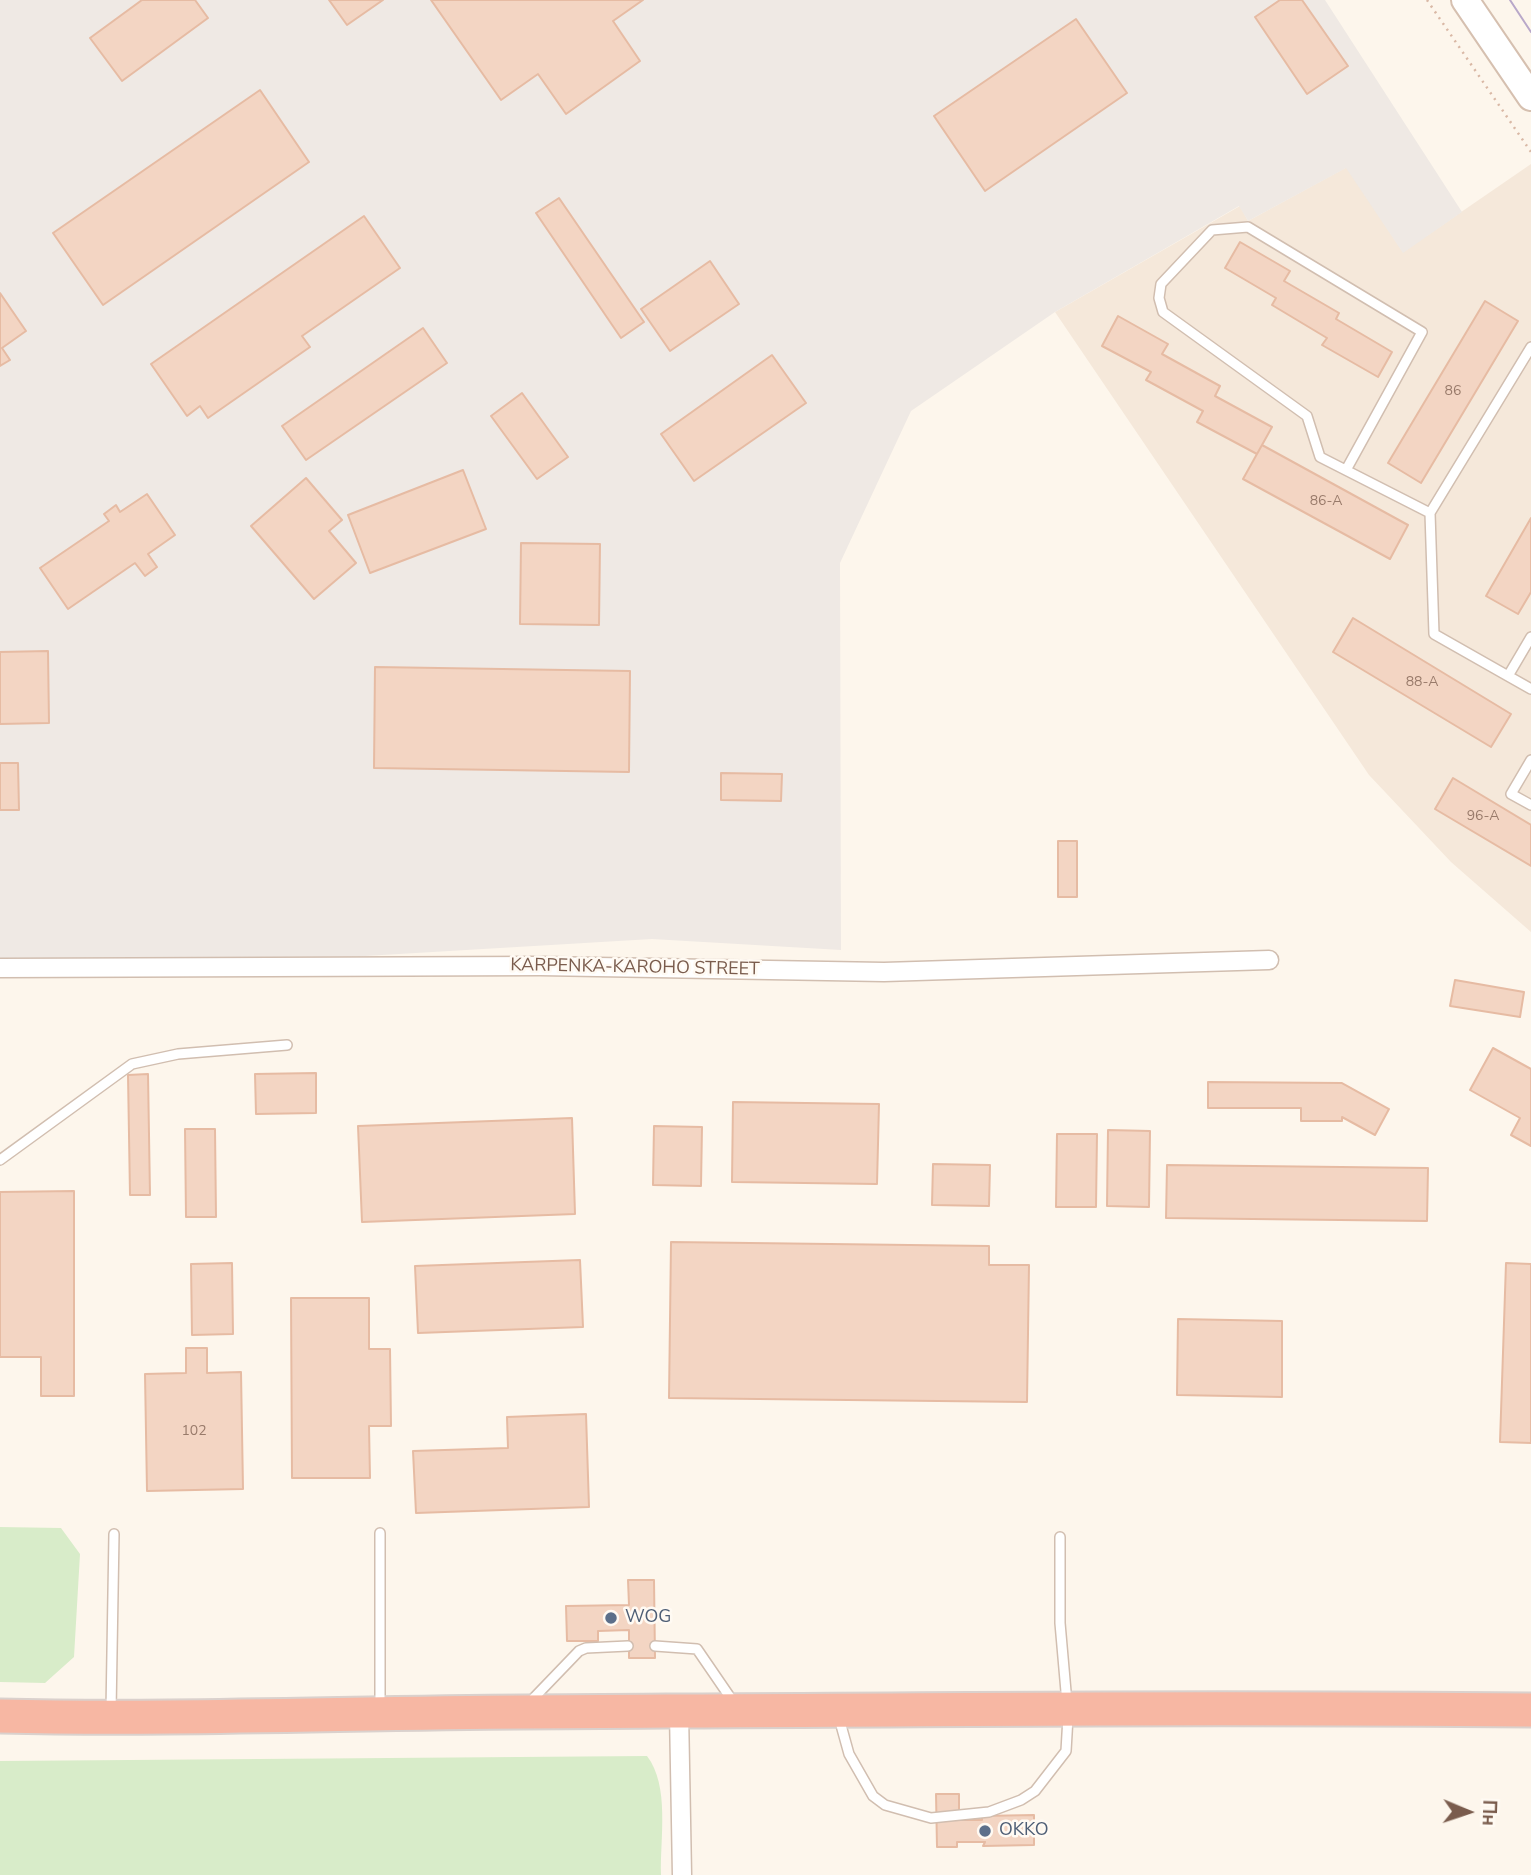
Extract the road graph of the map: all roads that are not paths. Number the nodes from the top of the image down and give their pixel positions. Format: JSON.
{"nodes":[{"id":1,"x":1465,"y":0,"type":"edge"},
{"id":2,"x":1531,"y":97,"type":"edge"},
{"id":3,"x":1531,"y":347,"type":"edge"},
{"id":4,"x":1346,"y":470,"type":"junction"},
{"id":5,"x":1430,"y":513,"type":"junction"},
{"id":6,"x":1531,"y":637,"type":"edge"},
{"id":7,"x":1508,"y":676,"type":"junction"},
{"id":8,"x":1531,"y":689,"type":"edge"},
{"id":9,"x":1531,"y":760,"type":"edge"},
{"id":10,"x":1531,"y":805,"type":"edge"},
{"id":11,"x":1269,"y":960,"type":"dead end"},
{"id":12,"x":0,"y":968,"type":"edge"},
{"id":13,"x":287,"y":1045,"type":"dead end"},
{"id":14,"x":0,"y":1160,"type":"edge"},
{"id":15,"x":380,"y":1533,"type":"dead end"},
{"id":16,"x":114,"y":1534,"type":"dead end"},
{"id":17,"x":1060,"y":1537,"type":"dead end"},
{"id":18,"x":628,"y":1646,"type":"dead end"},
{"id":19,"x":655,"y":1646,"type":"dead end"},
{"id":20,"x":1068,"y":1708,"type":"junction"},
{"id":21,"x":836,"y":1709,"type":"junction"},
{"id":22,"x":739,"y":1710,"type":"junction"},
{"id":23,"x":1531,"y":1710,"type":"edge"},
{"id":24,"x":521,"y":1712,"type":"junction"},
{"id":25,"x":679,"y":1712,"type":"junction"},
{"id":26,"x":380,"y":1714,"type":"junction"},
{"id":27,"x":0,"y":1716,"type":"edge"},
{"id":28,"x":111,"y":1719,"type":"junction"},
{"id":29,"x":682,"y":1875,"type":"edge"}],
"edges":[{"from":1,"to":2,"type":"street"},
{"from":3,"to":5,"type":"lane"},
{"from":4,"to":4,"type":"lane"},
{"from":4,"to":5,"type":"lane"},
{"from":5,"to":7,"type":"lane"},
{"from":6,"to":7,"type":"lane"},
{"from":7,"to":8,"type":"lane"},
{"from":9,"to":10,"type":"lane"},
{"from":11,"to":12,"type":"street","name":"KARPENKA-KAROHO STREET"},
{"from":13,"to":14,"type":"lane"},
{"from":15,"to":26,"type":"lane"},
{"from":16,"to":28,"type":"lane"},
{"from":17,"to":20,"type":"lane"},
{"from":18,"to":24,"type":"lane"},
{"from":19,"to":22,"type":"lane"},
{"from":20,"to":21,"type":"highway"},
{"from":20,"to":21,"type":"lane"},
{"from":20,"to":23,"type":"highway"},
{"from":21,"to":22,"type":"highway"},
{"from":22,"to":25,"type":"highway"},
{"from":24,"to":25,"type":"highway"},
{"from":24,"to":26,"type":"highway"},
{"from":25,"to":29,"type":"street"},
{"from":26,"to":28,"type":"highway"},
{"from":27,"to":28,"type":"highway"}]}
